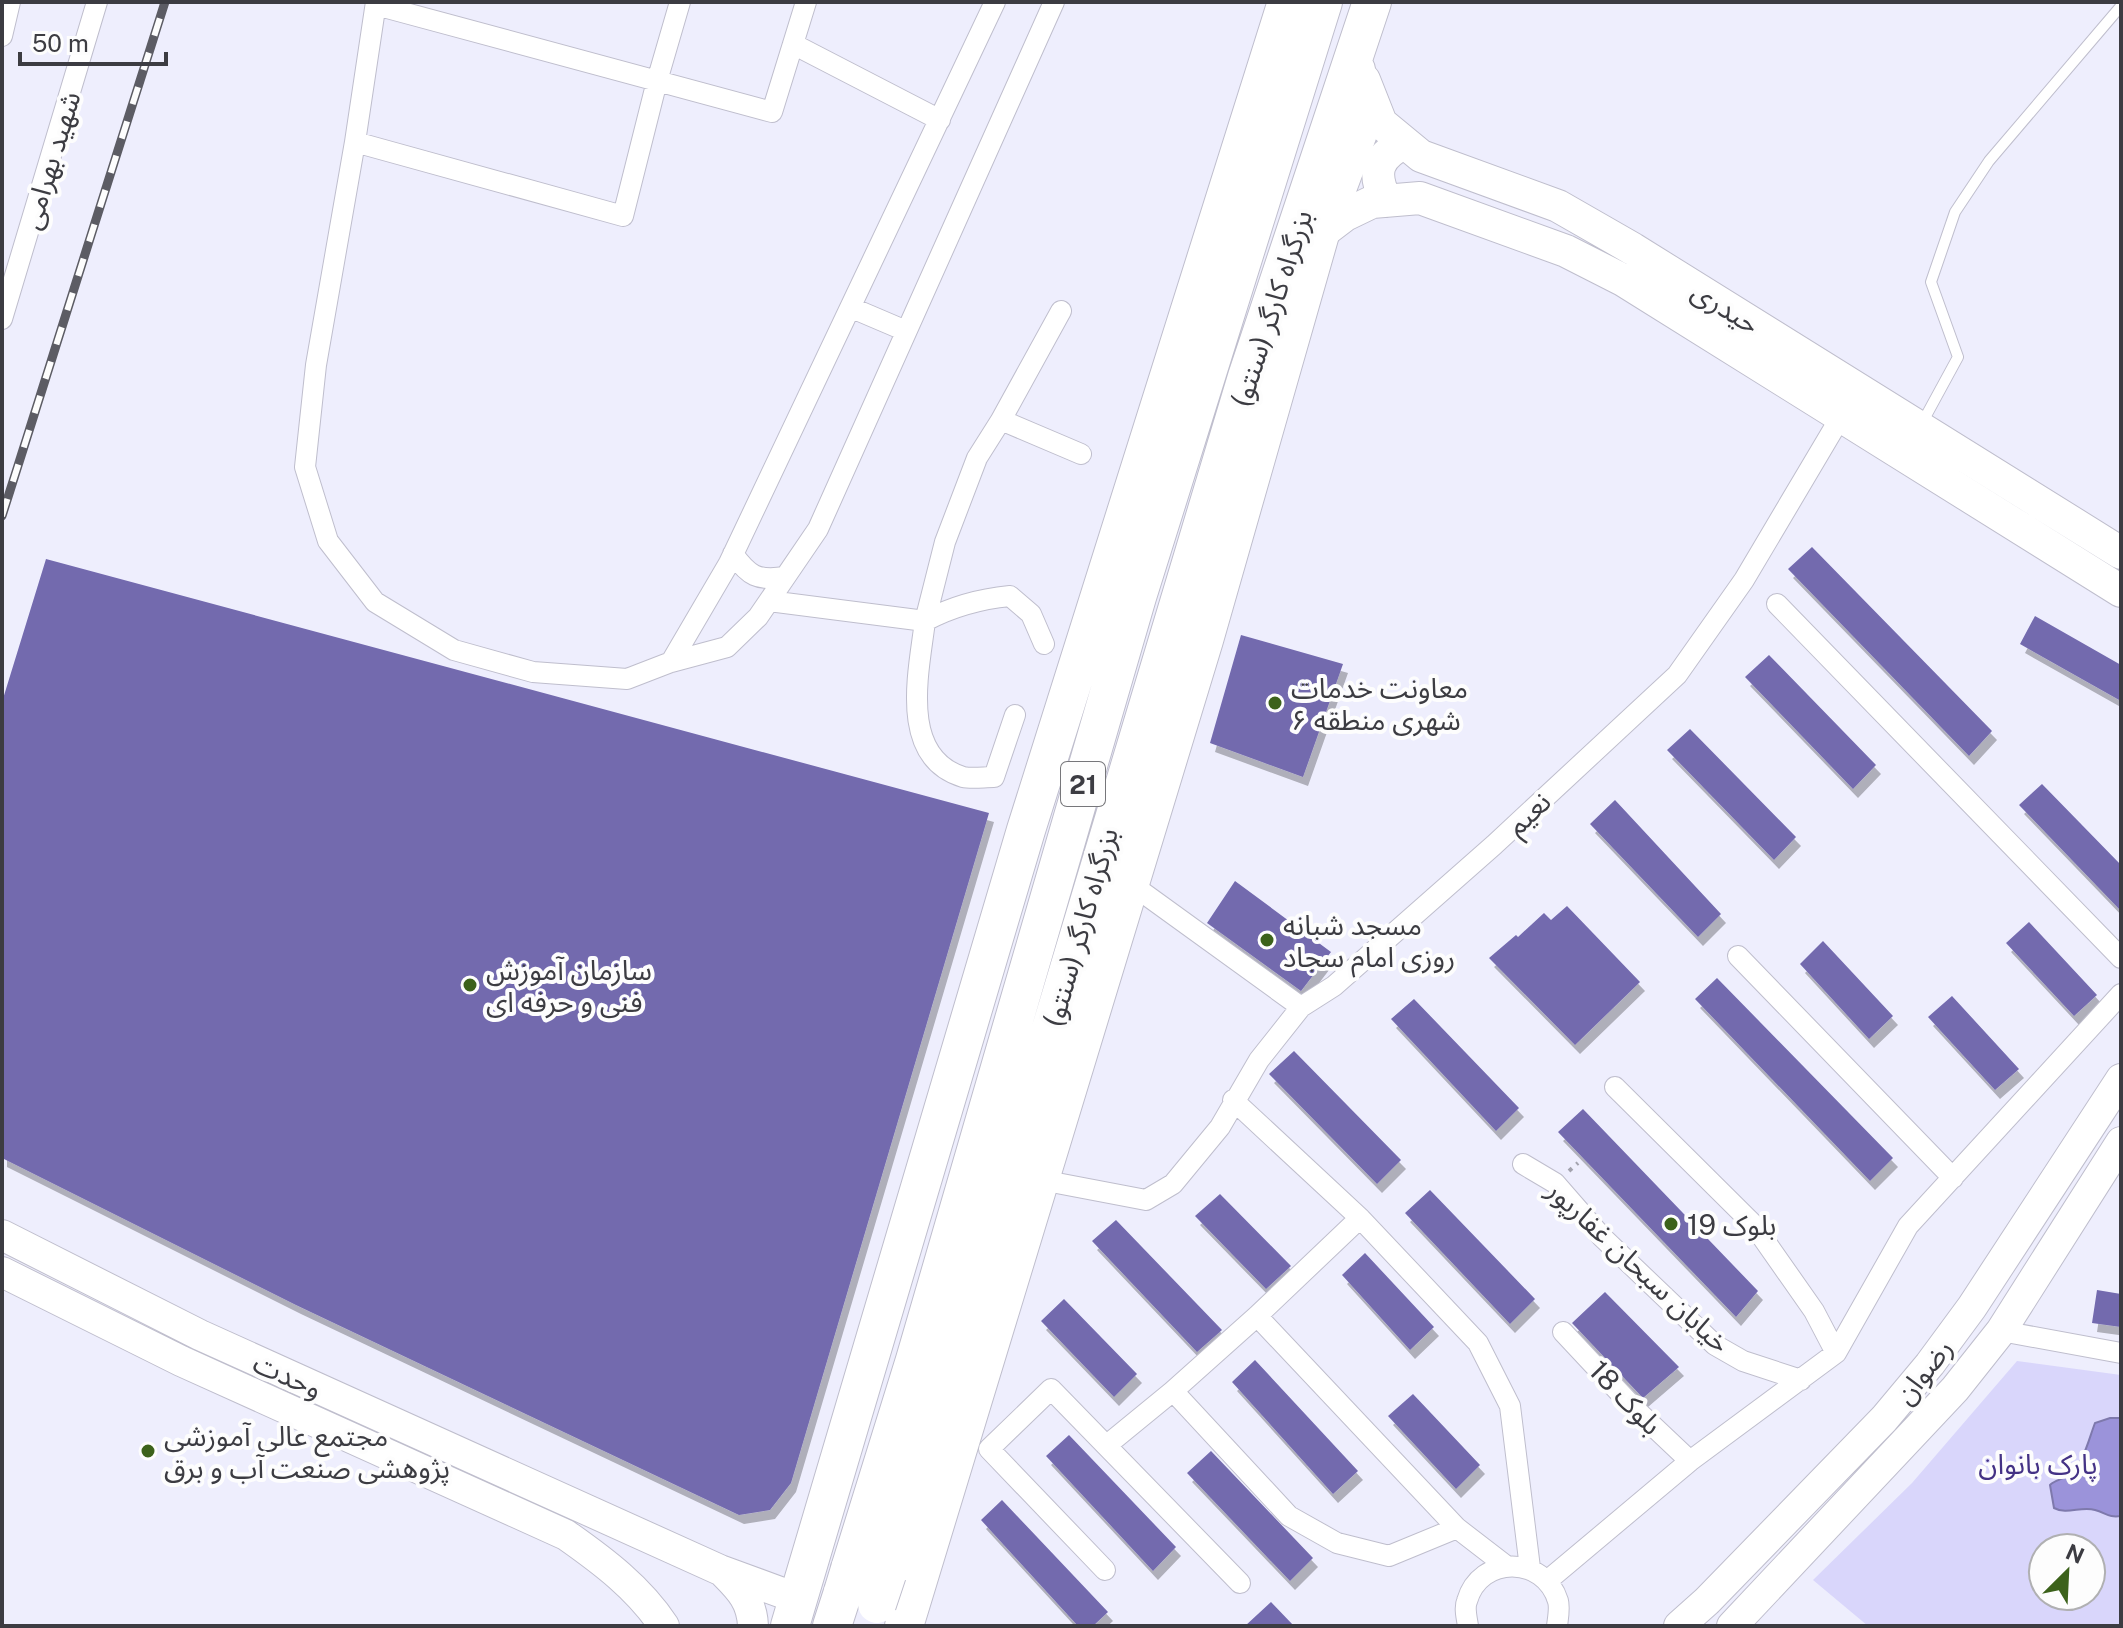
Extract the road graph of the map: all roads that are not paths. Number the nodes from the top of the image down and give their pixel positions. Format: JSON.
{"nodes":[{"id":1,"x":10,"y":2,"type":"edge"},
{"id":2,"x":97,"y":2,"type":"edge"},
{"id":3,"x":680,"y":2,"type":"edge"},
{"id":4,"x":806,"y":2,"type":"edge"},
{"id":5,"x":995,"y":2,"type":"edge"},
{"id":6,"x":1054,"y":2,"type":"edge"},
{"id":7,"x":1287,"y":2,"type":"edge"},
{"id":8,"x":1323,"y":2,"type":"edge"},
{"id":9,"x":1372,"y":2,"type":"edge"},
{"id":10,"x":376,"y":3,"type":"edge"},
{"id":11,"x":2121,"y":6,"type":"edge"},
{"id":12,"x":2,"y":36,"type":"edge"},
{"id":13,"x":793,"y":44,"type":"junction"},
{"id":14,"x":1355,"y":57,"type":"junction"},
{"id":15,"x":657,"y":81,"type":"junction"},
{"id":16,"x":940,"y":120,"type":"junction"},
{"id":17,"x":355,"y":142,"type":"junction"},
{"id":18,"x":1404,"y":143,"type":"junction"},
{"id":19,"x":1386,"y":201,"type":"junction"},
{"id":20,"x":1320,"y":234,"type":"junction"},
{"id":21,"x":852,"y":308,"type":"junction"},
{"id":22,"x":1061,"y":311,"type":"dead end"},
{"id":23,"x":2,"y":319,"type":"edge"},
{"id":24,"x":906,"y":331,"type":"junction"},
{"id":25,"x":1857,"y":388,"type":"junction"},
{"id":26,"x":1841,"y":416,"type":"junction"},
{"id":27,"x":1001,"y":420,"type":"junction"},
{"id":28,"x":1920,"y":427,"type":"junction"},
{"id":29,"x":1081,"y":454,"type":"dead end"},
{"id":30,"x":2121,"y":553,"type":"edge"},
{"id":31,"x":733,"y":554,"type":"junction"},
{"id":32,"x":785,"y":577,"type":"junction"},
{"id":33,"x":2121,"y":591,"type":"edge"},
{"id":34,"x":769,"y":601,"type":"junction"},
{"id":35,"x":1777,"y":604,"type":"dead end"},
{"id":36,"x":925,"y":621,"type":"junction"},
{"id":37,"x":1044,"y":644,"type":"dead end"},
{"id":38,"x":671,"y":662,"type":"junction"},
{"id":39,"x":1015,"y":715,"type":"dead end"},
{"id":40,"x":1131,"y":884,"type":"junction"},
{"id":41,"x":1738,"y":956,"type":"dead end"},
{"id":42,"x":2121,"y":958,"type":"edge"},
{"id":43,"x":2121,"y":994,"type":"edge"},
{"id":44,"x":1301,"y":1007,"type":"junction"},
{"id":45,"x":2121,"y":1079,"type":"edge"},
{"id":46,"x":1615,"y":1087,"type":"dead end"},
{"id":47,"x":1233,"y":1100,"type":"junction"},
{"id":48,"x":2090,"y":1128,"type":"junction"},
{"id":49,"x":2120,"y":1143,"type":"edge"},
{"id":50,"x":1523,"y":1164,"type":"dead end"},
{"id":51,"x":1953,"y":1178,"type":"junction"},
{"id":52,"x":1041,"y":1180,"type":"junction"},
{"id":53,"x":1360,"y":1218,"type":"junction"},
{"id":54,"x":2,"y":1235,"type":"edge"},
{"id":55,"x":2,"y":1272,"type":"edge"},
{"id":56,"x":1257,"y":1316,"type":"junction"},
{"id":57,"x":2001,"y":1331,"type":"junction"},
{"id":58,"x":1563,"y":1332,"type":"dead end"},
{"id":59,"x":1836,"y":1353,"type":"junction"},
{"id":60,"x":2121,"y":1353,"type":"edge"},
{"id":61,"x":1801,"y":1380,"type":"junction"},
{"id":62,"x":1173,"y":1391,"type":"junction"},
{"id":63,"x":1107,"y":1445,"type":"junction"},
{"id":64,"x":1690,"y":1461,"type":"junction"},
{"id":65,"x":1457,"y":1528,"type":"junction"},
{"id":66,"x":1505,"y":1565,"type":"junction"},
{"id":67,"x":1530,"y":1568,"type":"junction"},
{"id":68,"x":720,"y":1570,"type":"junction"},
{"id":69,"x":1105,"y":1570,"type":"dead end"},
{"id":70,"x":1547,"y":1581,"type":"junction"},
{"id":71,"x":1240,"y":1583,"type":"dead end"},
{"id":72,"x":795,"y":1613,"type":"edge"},
{"id":73,"x":664,"y":1626,"type":"edge"},
{"id":74,"x":753,"y":1626,"type":"edge"},
{"id":75,"x":832,"y":1626,"type":"edge"},
{"id":76,"x":870,"y":1626,"type":"edge"},
{"id":77,"x":904,"y":1626,"type":"edge"},
{"id":78,"x":1468,"y":1626,"type":"edge"},
{"id":79,"x":1557,"y":1626,"type":"edge"},
{"id":80,"x":1679,"y":1626,"type":"edge"},
{"id":81,"x":1732,"y":1626,"type":"edge"}],
"edges":[{"from":1,"to":12,"type":"street"},
{"from":2,"to":23,"type":"street","name":"شهید بهرامی"},
{"from":3,"to":15,"type":"street"},
{"from":4,"to":13,"type":"street"},
{"from":5,"to":16,"type":"street"},
{"from":6,"to":24,"type":"street"},
{"from":7,"to":72,"type":"highway"},
{"from":8,"to":75,"type":"highway","name":"بزرگراه کارگر (سنتو)","number":"21","bridge":true},
{"from":9,"to":14,"type":"highway","name":"بزرگراه کارگر (سنتو)","number":"21"},
{"from":10,"to":15,"type":"street"},
{"from":10,"to":17,"type":"street"},
{"from":11,"to":28,"type":"lane"},
{"from":13,"to":15,"type":"street"},
{"from":13,"to":16,"type":"street"},
{"from":14,"to":18,"type":"main road","name":"حیدری"},
{"from":14,"to":20,"type":"highway"},
{"from":14,"to":76,"type":"highway","name":"بزرگراه کارگر (سنتو)","number":"21","bridge":true},
{"from":15,"to":17,"type":"street"},
{"from":16,"to":21,"type":"street"},
{"from":17,"to":38,"type":"street"},
{"from":18,"to":19,"type":"main road"},
{"from":18,"to":25,"type":"main road","name":"حیدری"},
{"from":19,"to":20,"type":"main road","name":"حیدری"},
{"from":19,"to":26,"type":"main road","name":"حیدری"},
{"from":20,"to":40,"type":"highway"},
{"from":21,"to":24,"type":"street"},
{"from":21,"to":31,"type":"street"},
{"from":22,"to":27,"type":"street"},
{"from":24,"to":32,"type":"street"},
{"from":25,"to":26,"type":"street","name":"نعیم"},
{"from":25,"to":28,"type":"main road","name":"حیدری"},
{"from":26,"to":33,"type":"main road","name":"حیدری"},
{"from":26,"to":44,"type":"street","name":"نعیم"},
{"from":27,"to":29,"type":"street"},
{"from":27,"to":36,"type":"street"},
{"from":28,"to":30,"type":"main road","name":"حیدری"},
{"from":31,"to":32,"type":"street"},
{"from":31,"to":38,"type":"street"},
{"from":32,"to":34,"type":"street"},
{"from":34,"to":36,"type":"street"},
{"from":34,"to":38,"type":"street"},
{"from":35,"to":42,"type":"street"},
{"from":36,"to":37,"type":"street"},
{"from":36,"to":39,"type":"street"},
{"from":40,"to":44,"type":"street"},
{"from":40,"to":52,"type":"highway"},
{"from":41,"to":51,"type":"street"},
{"from":43,"to":51,"type":"street"},
{"from":44,"to":47,"type":"street","name":"نعیم"},
{"from":45,"to":48,"type":"main road","name":"رضوان"},
{"from":46,"to":59,"type":"street"},
{"from":47,"to":52,"type":"street","name":"نعیم"},
{"from":47,"to":53,"type":"street"},
{"from":48,"to":49,"type":"main road"},
{"from":48,"to":80,"type":"main road","name":"رضوان"},
{"from":49,"to":57,"type":"main road","name":"رضوان"},
{"from":50,"to":61,"type":"street","name":"خیابان سبحان غفارپور"},
{"from":51,"to":59,"type":"street"},
{"from":52,"to":77,"type":"highway"},
{"from":53,"to":56,"type":"street"},
{"from":53,"to":67,"type":"street"},
{"from":54,"to":68,"type":"main road","name":"وحدت"},
{"from":55,"to":73,"type":"main road","name":"وحدت"},
{"from":56,"to":62,"type":"street"},
{"from":56,"to":65,"type":"street"},
{"from":57,"to":60,"type":"street"},
{"from":57,"to":81,"type":"main road","name":"رضوان"},
{"from":58,"to":64,"type":"street","name":"بلوک 18"},
{"from":59,"to":61,"type":"street"},
{"from":61,"to":64,"type":"street"},
{"from":62,"to":63,"type":"street"},
{"from":62,"to":65,"type":"street"},
{"from":63,"to":69,"type":"street"},
{"from":63,"to":71,"type":"street"},
{"from":64,"to":70,"type":"street"},
{"from":65,"to":66,"type":"street"},
{"from":66,"to":67,"type":"street"},
{"from":66,"to":78,"type":"street"},
{"from":67,"to":70,"type":"street"},
{"from":68,"to":72,"type":"main road","name":"وحدت"},
{"from":68,"to":74,"type":"main road"},
{"from":70,"to":79,"type":"street"},
{"from":72,"to":77,"type":"highway"}]}
